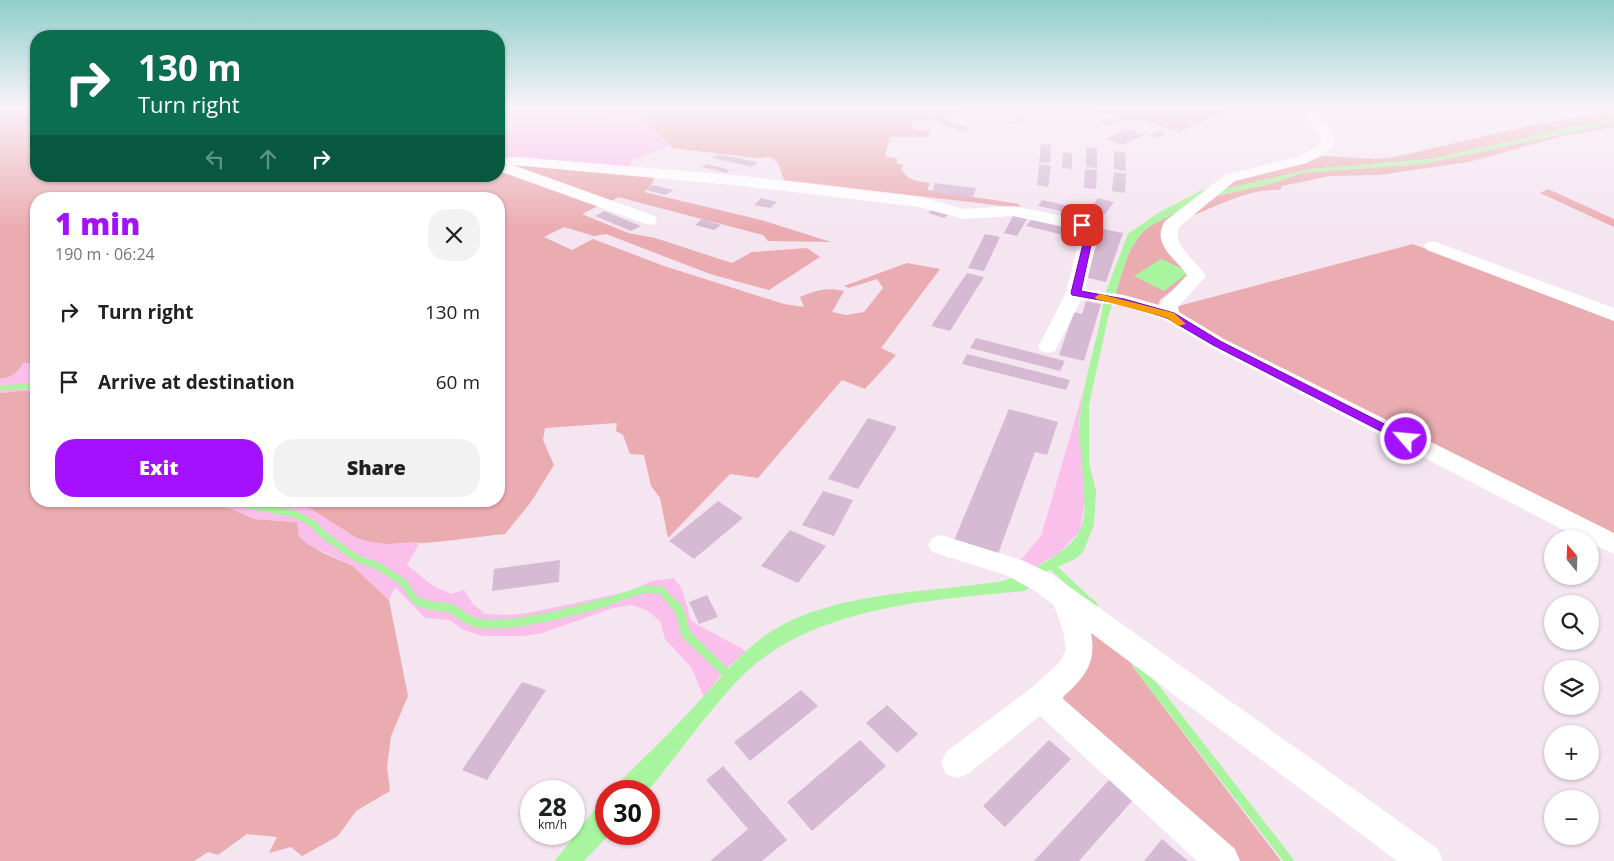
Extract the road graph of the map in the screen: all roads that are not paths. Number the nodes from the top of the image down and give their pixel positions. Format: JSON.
{"nodes":[{"id":1,"x":1325,"y":148,"type":"edge"},
{"id":2,"x":505,"y":165,"type":"edge"},
{"id":3,"x":505,"y":168,"type":"edge"},
{"id":4,"x":649,"y":220,"type":"dead end"},
{"id":5,"x":1433,"y":246,"type":"dead end"},
{"id":6,"x":1084,"y":294,"type":"junction"},
{"id":7,"x":1614,"y":315,"type":"edge"},
{"id":8,"x":1170,"y":316,"type":"junction"},
{"id":9,"x":1048,"y":347,"type":"dead end"},
{"id":10,"x":1614,"y":544,"type":"edge"},
{"id":11,"x":941,"y":545,"type":"dead end"},
{"id":12,"x":1055,"y":591,"type":"junction"},
{"id":13,"x":1041,"y":698,"type":"junction"},
{"id":14,"x":957,"y":763,"type":"dead end"},
{"id":15,"x":1223,"y":861,"type":"edge"},
{"id":16,"x":1426,"y":861,"type":"edge"}],
"edges":[{"from":1,"to":8,"type":"street"},
{"from":2,"to":6,"type":"street"},
{"from":3,"to":4,"type":"street"},
{"from":5,"to":7,"type":"street"},
{"from":6,"to":8,"type":"street"},
{"from":6,"to":9,"type":"street"},
{"from":8,"to":10,"type":"street"},
{"from":11,"to":12,"type":"street"},
{"from":12,"to":13,"type":"street"},
{"from":12,"to":16,"type":"street"},
{"from":13,"to":14,"type":"street"},
{"from":13,"to":15,"type":"street"}]}
